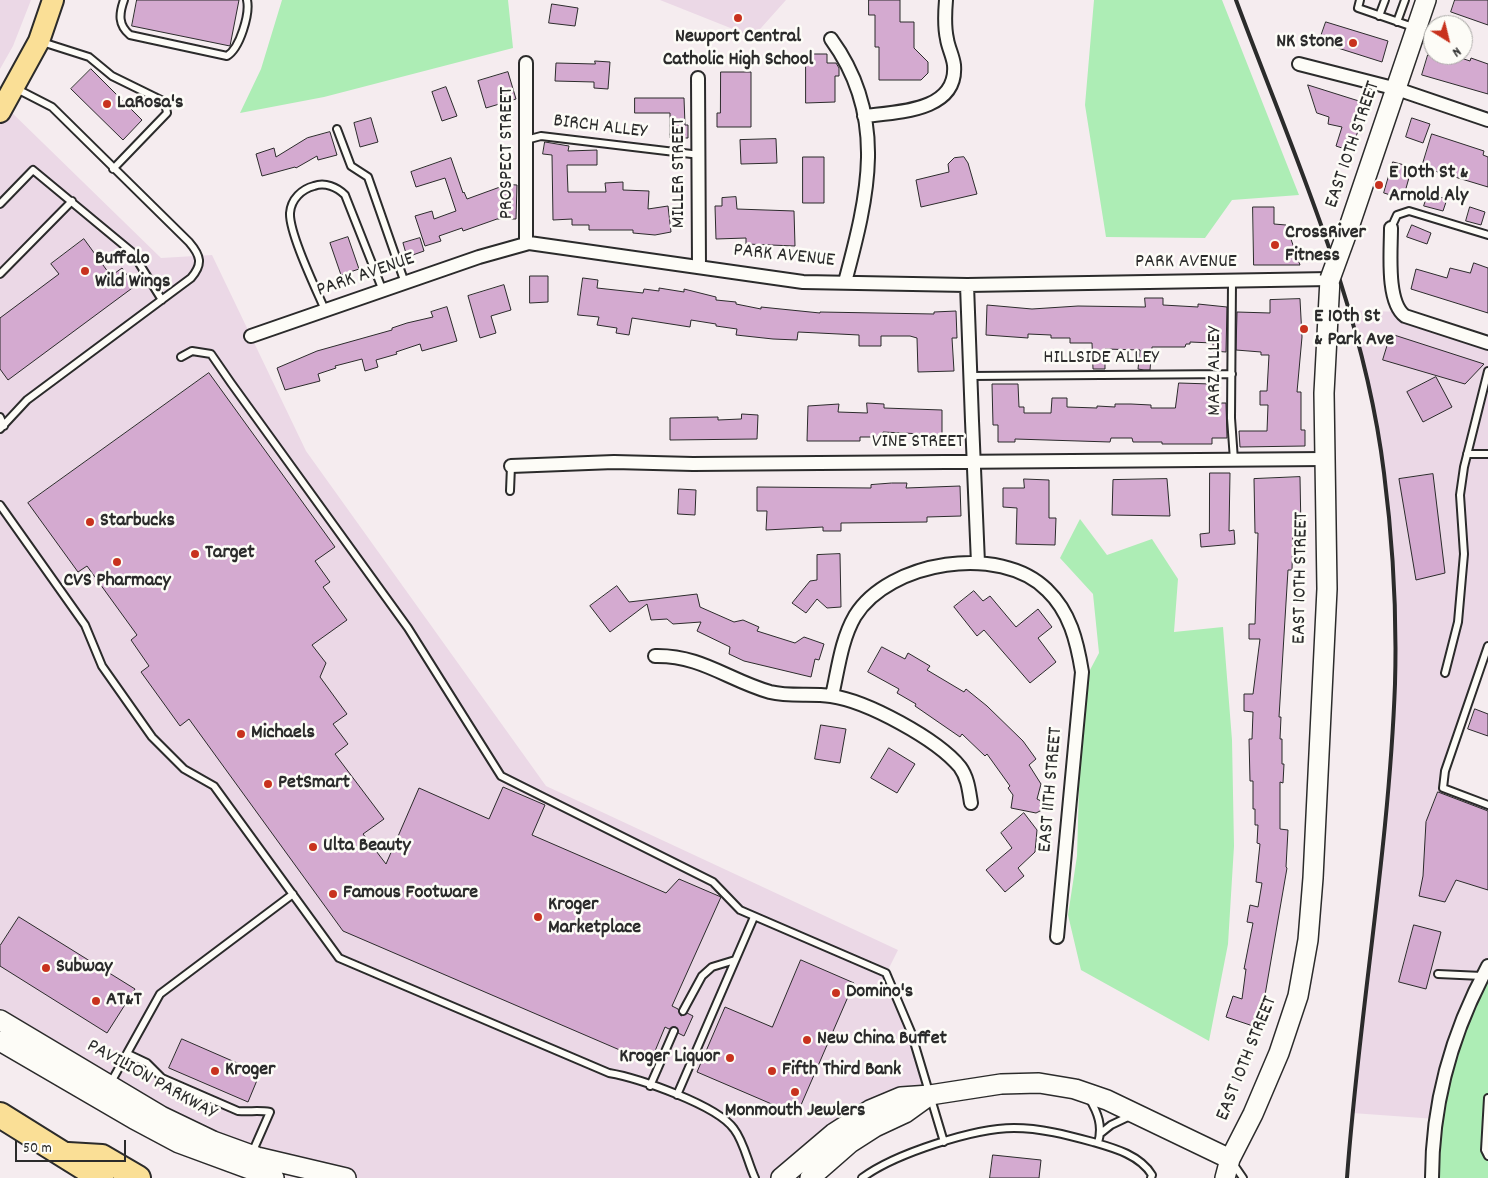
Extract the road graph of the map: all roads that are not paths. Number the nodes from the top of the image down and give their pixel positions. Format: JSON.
{"nodes":[{"id":1,"x":54,"y":0,"type":"edge"},
{"id":2,"x":124,"y":0,"type":"edge"},
{"id":3,"x":247,"y":0,"type":"edge"},
{"id":4,"x":946,"y":0,"type":"edge"},
{"id":5,"x":1360,"y":0,"type":"edge"},
{"id":6,"x":1385,"y":0,"type":"edge"},
{"id":7,"x":1405,"y":0,"type":"edge"},
{"id":8,"x":1426,"y":0,"type":"edge"},
{"id":9,"x":1380,"y":16,"type":"junction"},
{"id":10,"x":1397,"y":22,"type":"junction"},
{"id":11,"x":1417,"y":28,"type":"junction"},
{"id":12,"x":830,"y":39,"type":"dead end"},
{"id":13,"x":39,"y":41,"type":"junction"},
{"id":14,"x":526,"y":63,"type":"dead end"},
{"id":15,"x":1299,"y":64,"type":"dead end"},
{"id":16,"x":698,"y":78,"type":"dead end"},
{"id":17,"x":14,"y":88,"type":"junction"},
{"id":18,"x":1397,"y":89,"type":"junction"},
{"id":19,"x":0,"y":112,"type":"edge"},
{"id":20,"x":864,"y":116,"type":"junction"},
{"id":21,"x":1487,"y":116,"type":"edge"},
{"id":22,"x":337,"y":129,"type":"dead end"},
{"id":23,"x":526,"y":140,"type":"junction"},
{"id":24,"x":700,"y":155,"type":"junction"},
{"id":25,"x":114,"y":169,"type":"junction"},
{"id":26,"x":72,"y":201,"type":"junction"},
{"id":27,"x":0,"y":204,"type":"edge"},
{"id":28,"x":1391,"y":228,"type":"joint"},
{"id":29,"x":1488,"y":235,"type":"edge"},
{"id":30,"x":526,"y":243,"type":"junction"},
{"id":31,"x":700,"y":267,"type":"junction"},
{"id":32,"x":0,"y":274,"type":"edge"},
{"id":33,"x":1330,"y":279,"type":"junction"},
{"id":34,"x":845,"y":282,"type":"junction"},
{"id":35,"x":1232,"y":282,"type":"junction"},
{"id":36,"x":405,"y":283,"type":"junction"},
{"id":37,"x":967,"y":285,"type":"junction"},
{"id":38,"x":383,"y":291,"type":"junction"},
{"id":39,"x":162,"y":300,"type":"junction"},
{"id":40,"x":325,"y":310,"type":"junction"},
{"id":41,"x":251,"y":336,"type":"dead end"},
{"id":42,"x":1488,"y":343,"type":"edge"},
{"id":43,"x":181,"y":357,"type":"dead end"},
{"id":44,"x":1488,"y":371,"type":"edge"},
{"id":45,"x":1232,"y":374,"type":"junction"},
{"id":46,"x":970,"y":376,"type":"junction"},
{"id":47,"x":0,"y":417,"type":"edge"},
{"id":48,"x":2,"y":427,"type":"edge"},
{"id":49,"x":1467,"y":454,"type":"junction"},
{"id":50,"x":1488,"y":454,"type":"edge"},
{"id":51,"x":1234,"y":460,"type":"junction"},
{"id":52,"x":1325,"y":460,"type":"junction"},
{"id":53,"x":974,"y":462,"type":"junction"},
{"id":54,"x":511,"y":466,"type":"joint"},
{"id":55,"x":510,"y":490,"type":"dead end"},
{"id":56,"x":0,"y":505,"type":"edge"},
{"id":57,"x":978,"y":563,"type":"junction"},
{"id":58,"x":1488,"y":646,"type":"edge"},
{"id":59,"x":655,"y":656,"type":"dead end"},
{"id":60,"x":1445,"y":673,"type":"dead end"},
{"id":61,"x":832,"y":696,"type":"junction"},
{"id":62,"x":971,"y":803,"type":"dead end"},
{"id":63,"x":1488,"y":804,"type":"edge"},
{"id":64,"x":293,"y":894,"type":"junction"},
{"id":65,"x":754,"y":917,"type":"junction"},
{"id":66,"x":1057,"y":937,"type":"dead end"},
{"id":67,"x":735,"y":960,"type":"junction"},
{"id":68,"x":1485,"y":971,"type":"edge"},
{"id":69,"x":1438,"y":974,"type":"dead end"},
{"id":70,"x":683,"y":1011,"type":"dead end"},
{"id":71,"x":0,"y":1020,"type":"edge"},
{"id":72,"x":674,"y":1031,"type":"dead end"},
{"id":73,"x":0,"y":1041,"type":"edge"},
{"id":74,"x":128,"y":1054,"type":"junction"},
{"id":75,"x":650,"y":1086,"type":"junction"},
{"id":76,"x":105,"y":1093,"type":"junction"},
{"id":77,"x":1086,"y":1093,"type":"junction"},
{"id":78,"x":677,"y":1095,"type":"junction"},
{"id":79,"x":930,"y":1095,"type":"junction"},
{"id":80,"x":1488,"y":1098,"type":"edge"},
{"id":81,"x":1138,"y":1113,"type":"junction"},
{"id":82,"x":0,"y":1115,"type":"edge"},
{"id":83,"x":1101,"y":1133,"type":"junction"},
{"id":84,"x":944,"y":1142,"type":"junction"},
{"id":85,"x":1098,"y":1144,"type":"junction"},
{"id":86,"x":64,"y":1155,"type":"junction"},
{"id":87,"x":1488,"y":1156,"type":"edge"},
{"id":88,"x":1230,"y":1159,"type":"junction"},
{"id":89,"x":248,"y":1162,"type":"junction"},
{"id":90,"x":101,"y":1178,"type":"edge"},
{"id":91,"x":138,"y":1178,"type":"edge"},
{"id":92,"x":274,"y":1178,"type":"edge"},
{"id":93,"x":346,"y":1178,"type":"edge"},
{"id":94,"x":756,"y":1178,"type":"edge"},
{"id":95,"x":781,"y":1178,"type":"edge"},
{"id":96,"x":810,"y":1178,"type":"edge"},
{"id":97,"x":862,"y":1178,"type":"edge"},
{"id":98,"x":1152,"y":1178,"type":"edge"},
{"id":99,"x":1214,"y":1178,"type":"edge"},
{"id":100,"x":1225,"y":1178,"type":"edge"},
{"id":101,"x":1243,"y":1178,"type":"edge"},
{"id":102,"x":1432,"y":1178,"type":"edge"}],
"edges":[{"from":1,"to":13,"type":"main road"},
{"from":2,"to":3,"type":"lane"},
{"from":4,"to":20,"type":"street"},
{"from":5,"to":9,"type":"lane"},
{"from":6,"to":9,"type":"lane"},
{"from":7,"to":10,"type":"lane"},
{"from":8,"to":11,"type":"main road","name":"EAST 10TH STREET"},
{"from":9,"to":10,"type":"lane"},
{"from":10,"to":11,"type":"lane"},
{"from":11,"to":18,"type":"main road","name":"EAST 10TH STREET"},
{"from":12,"to":20,"type":"street"},
{"from":13,"to":17,"type":"main road"},
{"from":13,"to":25,"type":"lane"},
{"from":14,"to":23,"type":"street","name":"PROSPECT STREET"},
{"from":15,"to":18,"type":"street"},
{"from":16,"to":24,"type":"street","name":"MILLER STREET"},
{"from":17,"to":19,"type":"main road"},
{"from":17,"to":25,"type":"lane"},
{"from":18,"to":21,"type":"street"},
{"from":18,"to":33,"type":"main road","name":"EAST 10TH STREET","bridge":true},
{"from":20,"to":34,"type":"street"},
{"from":22,"to":36,"type":"lane"},
{"from":23,"to":24,"type":"lane","name":"BIRCH ALLEY"},
{"from":23,"to":30,"type":"street","name":"PROSPECT STREET"},
{"from":24,"to":31,"type":"street","name":"MILLER STREET"},
{"from":25,"to":39,"type":"lane"},
{"from":26,"to":27,"type":"lane"},
{"from":26,"to":32,"type":"lane"},
{"from":26,"to":39,"type":"lane"},
{"from":28,"to":29,"type":"lane"},
{"from":28,"to":42,"type":"street"},
{"from":30,"to":31,"type":"street","name":"PARK AVENUE"},
{"from":30,"to":36,"type":"street","name":"PARK AVENUE"},
{"from":31,"to":34,"type":"street","name":"PARK AVENUE"},
{"from":33,"to":35,"type":"street","name":"PARK AVENUE"},
{"from":33,"to":52,"type":"main road","name":"EAST 10TH STREET"},
{"from":34,"to":37,"type":"street","name":"PARK AVENUE"},
{"from":35,"to":37,"type":"street","name":"PARK AVENUE"},
{"from":35,"to":45,"type":"lane","name":"MARZ ALLEY"},
{"from":36,"to":38,"type":"street","name":"PARK AVENUE"},
{"from":37,"to":46,"type":"street"},
{"from":38,"to":40,"type":"street","name":"PARK AVENUE"},
{"from":38,"to":40,"type":"lane"},
{"from":39,"to":48,"type":"lane"},
{"from":40,"to":41,"type":"street","name":"PARK AVENUE"},
{"from":43,"to":65,"type":"lane"},
{"from":44,"to":49,"type":"lane"},
{"from":45,"to":46,"type":"lane","name":"HILLSIDE ALLEY"},
{"from":45,"to":51,"type":"lane","name":"MARZ ALLEY"},
{"from":46,"to":53,"type":"street"},
{"from":47,"to":48,"type":"lane"},
{"from":49,"to":50,"type":"lane"},
{"from":49,"to":60,"type":"lane"},
{"from":51,"to":52,"type":"street","name":"VINE STREET"},
{"from":51,"to":53,"type":"street","name":"VINE STREET"},
{"from":52,"to":88,"type":"main road","name":"EAST 10TH STREET"},
{"from":53,"to":54,"type":"street","name":"VINE STREET"},
{"from":53,"to":57,"type":"street"},
{"from":54,"to":55,"type":"lane"},
{"from":56,"to":64,"type":"lane"},
{"from":57,"to":61,"type":"street","name":"EAST 11TH STREET"},
{"from":57,"to":66,"type":"street","name":"EAST 11TH STREET"},
{"from":58,"to":63,"type":"lane"},
{"from":59,"to":61,"type":"street"},
{"from":61,"to":62,"type":"street"},
{"from":64,"to":74,"type":"lane"},
{"from":64,"to":75,"type":"lane"},
{"from":65,"to":67,"type":"lane"},
{"from":65,"to":79,"type":"lane"},
{"from":67,"to":70,"type":"lane"},
{"from":67,"to":78,"type":"lane"},
{"from":68,"to":69,"type":"lane"},
{"from":68,"to":102,"type":"street"},
{"from":71,"to":76,"type":"main road","name":"PAVILION PARKWAY"},
{"from":72,"to":75,"type":"lane"},
{"from":73,"to":76,"type":"main road","name":"PAVILION PARKWAY"},
{"from":74,"to":76,"type":"lane"},
{"from":74,"to":89,"type":"lane"},
{"from":75,"to":78,"type":"lane"},
{"from":76,"to":89,"type":"main road","name":"PAVILION PARKWAY"},
{"from":77,"to":79,"type":"main road"},
{"from":77,"to":81,"type":"main road"},
{"from":77,"to":83,"type":"lane"},
{"from":78,"to":94,"type":"lane"},
{"from":79,"to":84,"type":"lane"},
{"from":79,"to":95,"type":"main road"},
{"from":79,"to":96,"type":"main road"},
{"from":80,"to":87,"type":"lane"},
{"from":81,"to":83,"type":"lane"},
{"from":81,"to":88,"type":"main road"},
{"from":82,"to":86,"type":"highway"},
{"from":83,"to":85,"type":"lane"},
{"from":84,"to":85,"type":"lane"},
{"from":84,"to":97,"type":"lane"},
{"from":85,"to":98,"type":"lane"},
{"from":86,"to":90,"type":"highway"},
{"from":86,"to":91,"type":"highway"},
{"from":88,"to":99,"type":"main road","name":"EAST 10TH STREET"},
{"from":88,"to":100,"type":"main road","name":"EAST 10TH STREET"},
{"from":88,"to":101,"type":"lane"},
{"from":89,"to":92,"type":"main road","name":"PAVILION PARKWAY"},
{"from":89,"to":93,"type":"main road","name":"PAVILION PARKWAY"}]}
